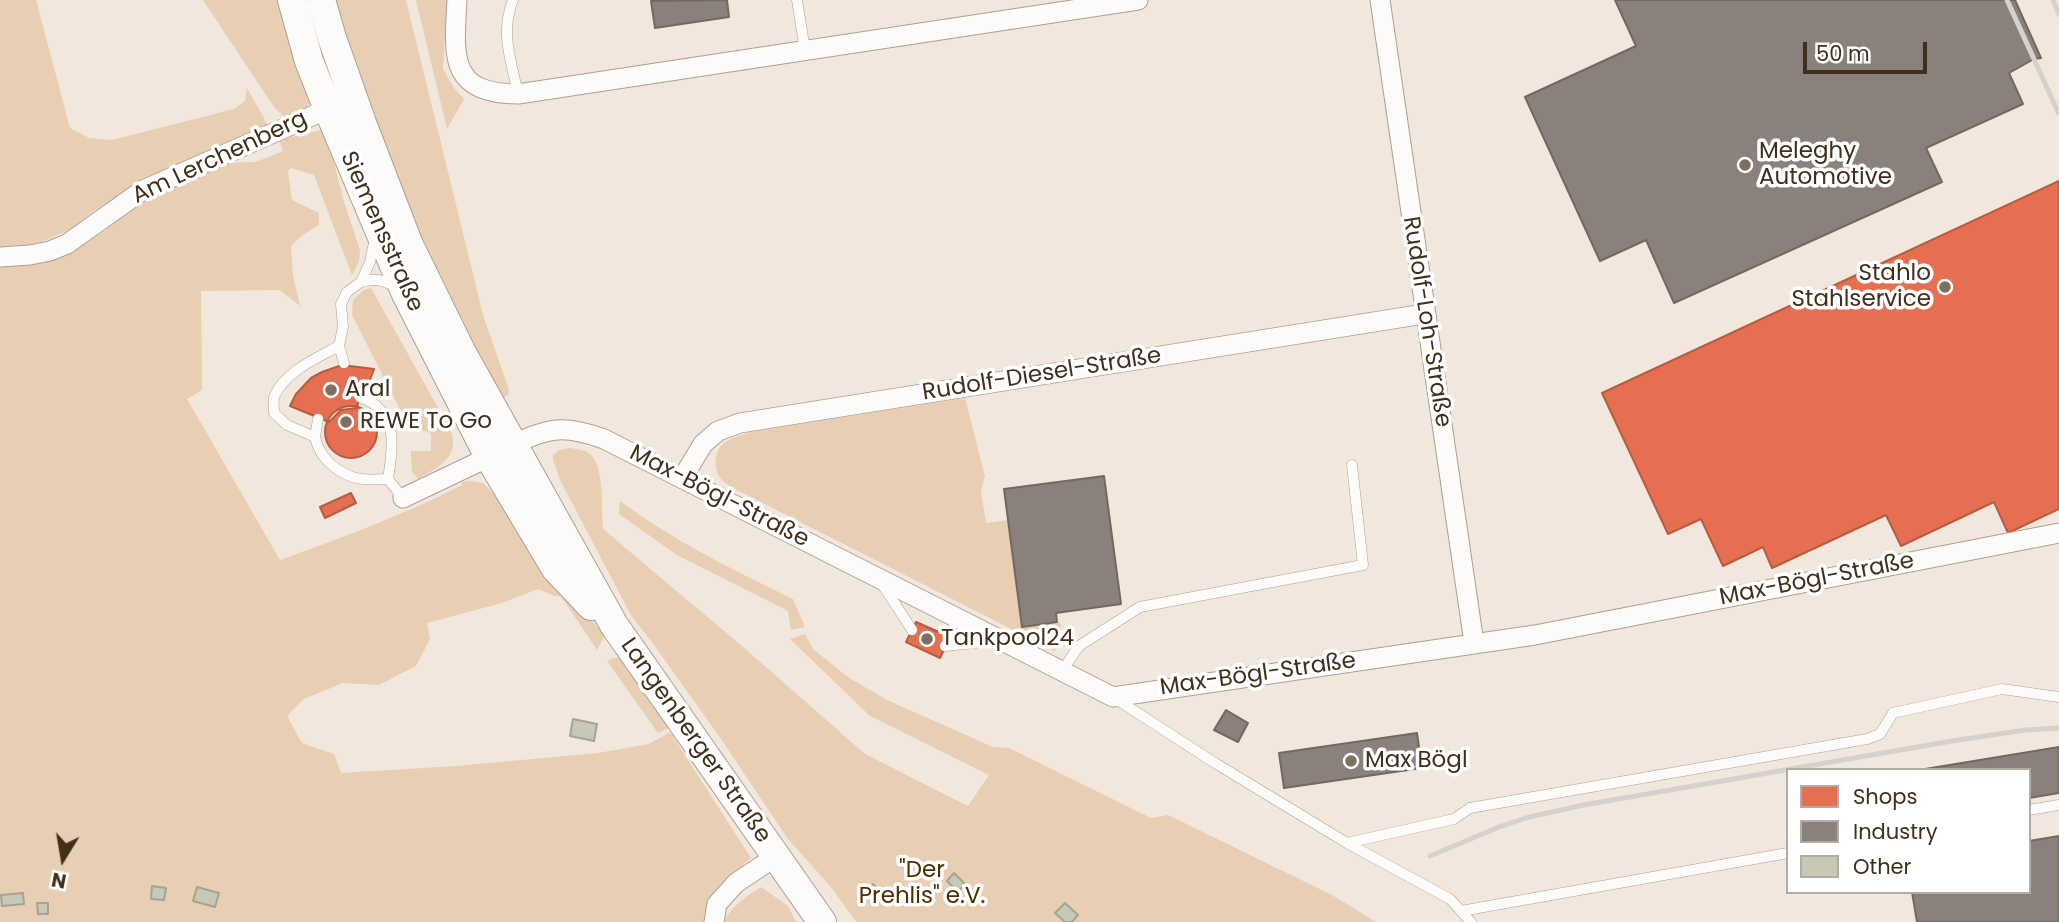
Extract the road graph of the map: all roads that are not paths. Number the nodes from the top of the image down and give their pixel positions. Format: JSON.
{"nodes":[{"id":1,"x":292,"y":0,"type":"edge"},
{"id":2,"x":321,"y":0,"type":"edge"},
{"id":3,"x":457,"y":0,"type":"edge"},
{"id":4,"x":513,"y":0,"type":"edge"},
{"id":5,"x":797,"y":0,"type":"edge"},
{"id":6,"x":1139,"y":0,"type":"edge"},
{"id":7,"x":1380,"y":0,"type":"edge"},
{"id":8,"x":805,"y":50,"type":"junction"},
{"id":9,"x":518,"y":94,"type":"junction"},
{"id":10,"x":328,"y":109,"type":"junction"},
{"id":11,"x":376,"y":227,"type":"junction"},
{"id":12,"x":0,"y":257,"type":"edge"},
{"id":13,"x":361,"y":282,"type":"junction"},
{"id":14,"x":406,"y":294,"type":"junction"},
{"id":15,"x":1424,"y":314,"type":"junction"},
{"id":16,"x":339,"y":346,"type":"junction"},
{"id":17,"x":344,"y":363,"type":"dead end"},
{"id":18,"x":360,"y":397,"type":"dead end"},
{"id":19,"x":318,"y":419,"type":"dead end"},
{"id":20,"x":315,"y":437,"type":"junction"},
{"id":21,"x":500,"y":451,"type":"junction"},
{"id":22,"x":1352,"y":466,"type":"dead end"},
{"id":23,"x":682,"y":477,"type":"junction"},
{"id":24,"x":388,"y":479,"type":"junction"},
{"id":25,"x":403,"y":498,"type":"joint"},
{"id":26,"x":2059,"y":533,"type":"edge"},
{"id":27,"x":878,"y":578,"type":"junction"},
{"id":28,"x":912,"y":630,"type":"dead end"},
{"id":29,"x":999,"y":640,"type":"junction"},
{"id":30,"x":1474,"y":643,"type":"junction"},
{"id":31,"x":945,"y":646,"type":"dead end"},
{"id":32,"x":1062,"y":671,"type":"junction"},
{"id":33,"x":1113,"y":697,"type":"junction"},
{"id":34,"x":2059,"y":697,"type":"edge"},
{"id":35,"x":2059,"y":805,"type":"edge"},
{"id":36,"x":2031,"y":810,"type":"edge"},
{"id":37,"x":1346,"y":843,"type":"junction"},
{"id":38,"x":1786,"y":853,"type":"edge"},
{"id":39,"x":775,"y":857,"type":"junction"},
{"id":40,"x":1461,"y":911,"type":"junction"},
{"id":41,"x":714,"y":922,"type":"edge"},
{"id":42,"x":822,"y":922,"type":"edge"},
{"id":43,"x":1471,"y":922,"type":"edge"}],
"edges":[{"from":1,"to":10,"type":"main road","name":"Siemensstraße"},
{"from":2,"to":21,"type":"main road","name":"Siemensstraße"},
{"from":3,"to":9,"type":"street"},
{"from":4,"to":9,"type":"lane"},
{"from":5,"to":8,"type":"lane"},
{"from":6,"to":8,"type":"street"},
{"from":7,"to":15,"type":"street","name":"Rudolf-Loh-Straße"},
{"from":8,"to":9,"type":"street"},
{"from":10,"to":11,"type":"main road","name":"Siemensstraße"},
{"from":10,"to":12,"type":"street","name":"Am Lerchenberg"},
{"from":11,"to":13,"type":"lane"},
{"from":11,"to":14,"type":"main road","name":"Siemensstraße"},
{"from":13,"to":14,"type":"lane"},
{"from":13,"to":16,"type":"lane"},
{"from":14,"to":21,"type":"main road","name":"Siemensstraße"},
{"from":15,"to":23,"type":"street","name":"Rudolf-Diesel-Straße"},
{"from":15,"to":30,"type":"street","name":"Rudolf-Loh-Straße"},
{"from":16,"to":17,"type":"lane"},
{"from":16,"to":20,"type":"lane"},
{"from":18,"to":24,"type":"lane"},
{"from":19,"to":20,"type":"lane"},
{"from":20,"to":24,"type":"lane"},
{"from":21,"to":23,"type":"street","name":"Max-Bögl-Straße"},
{"from":21,"to":25,"type":"street","name":"Max-Bögl-Straße"},
{"from":21,"to":39,"type":"main road","name":"Langenberger Straße"},
{"from":22,"to":32,"type":"lane"},
{"from":23,"to":27,"type":"street","name":"Max-Bögl-Straße"},
{"from":24,"to":25,"type":"lane"},
{"from":26,"to":30,"type":"street","name":"Max-Bögl-Straße"},
{"from":27,"to":28,"type":"lane"},
{"from":27,"to":29,"type":"street","name":"Max-Bögl-Straße"},
{"from":29,"to":31,"type":"lane"},
{"from":29,"to":32,"type":"street","name":"Max-Bögl-Straße"},
{"from":30,"to":33,"type":"street","name":"Max-Bögl-Straße"},
{"from":32,"to":33,"type":"street","name":"Max-Bögl-Straße"},
{"from":33,"to":37,"type":"lane"},
{"from":34,"to":37,"type":"lane"},
{"from":35,"to":36,"type":"lane"},
{"from":37,"to":40,"type":"lane"},
{"from":38,"to":40,"type":"lane"},
{"from":39,"to":41,"type":"street","name":"Langenberger Straße"},
{"from":39,"to":42,"type":"main road","name":"Langenberger Straße"},
{"from":40,"to":43,"type":"lane"}]}
